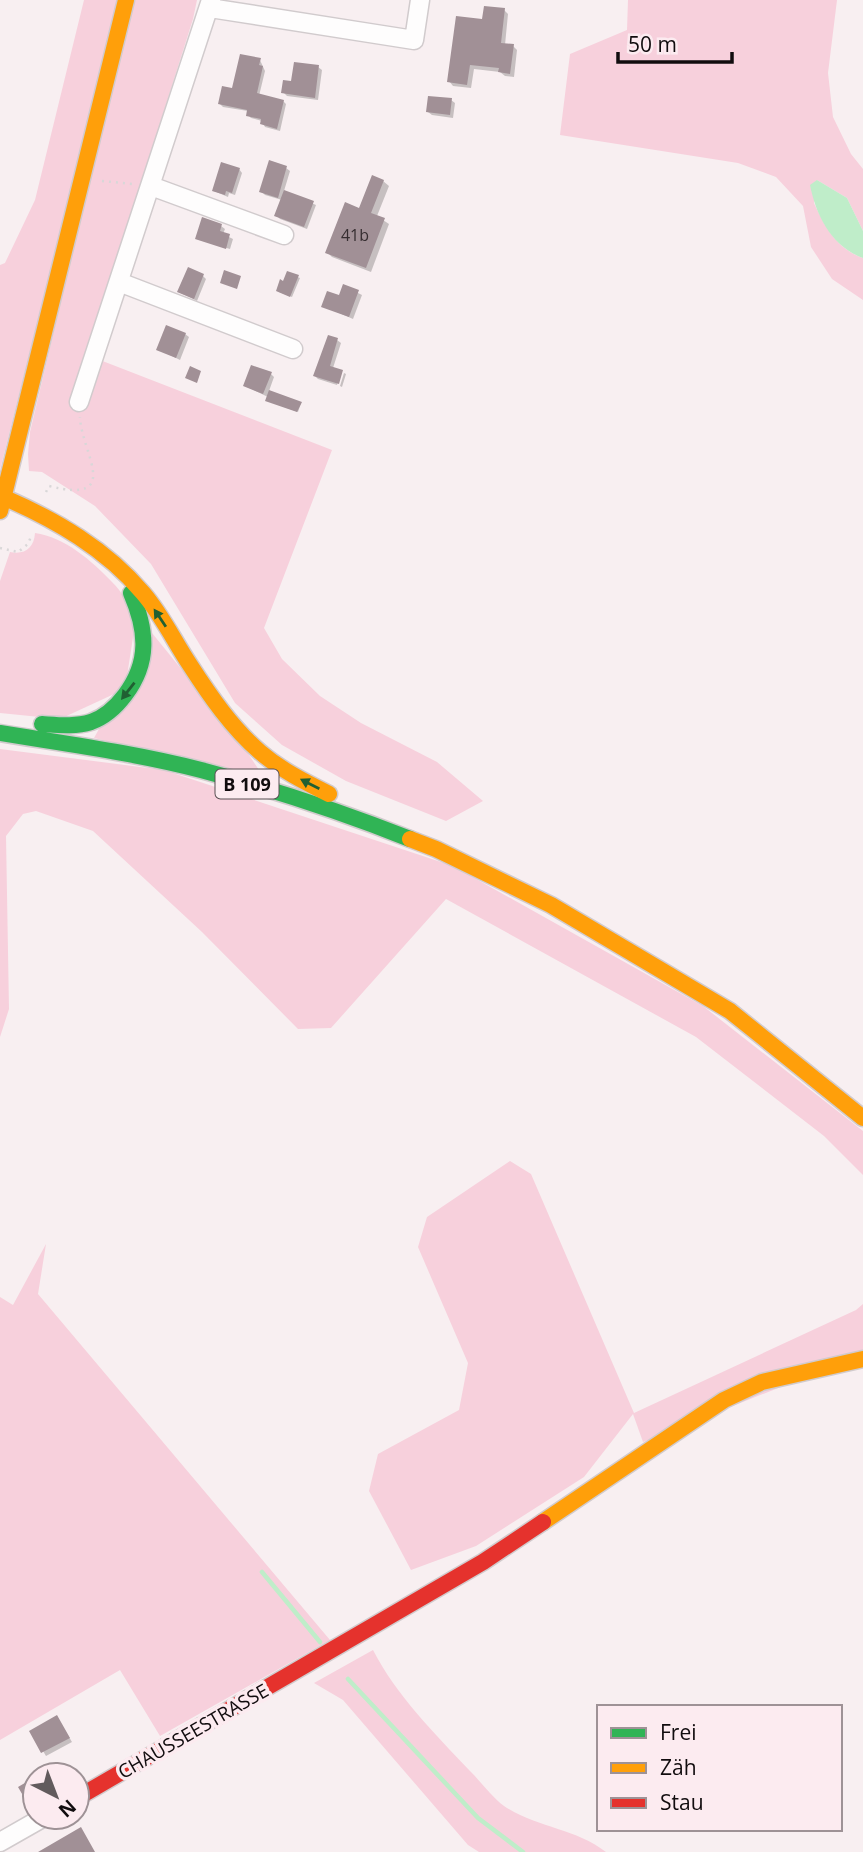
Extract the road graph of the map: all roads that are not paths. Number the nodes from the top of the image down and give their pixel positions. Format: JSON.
{"nodes":[{"id":1,"x":126,"y":0,"type":"edge"},
{"id":2,"x":420,"y":0,"type":"edge"},
{"id":3,"x":210,"y":4,"type":"edge"},
{"id":4,"x":151,"y":186,"type":"junction"},
{"id":5,"x":284,"y":235,"type":"dead end"},
{"id":6,"x":119,"y":282,"type":"junction"},
{"id":7,"x":293,"y":349,"type":"dead end"},
{"id":8,"x":79,"y":402,"type":"road end"},
{"id":9,"x":1,"y":501,"type":"edge"},
{"id":10,"x":112,"y":562,"type":"junction"},
{"id":11,"x":0,"y":721,"type":"edge"},
{"id":12,"x":0,"y":733,"type":"edge"},
{"id":13,"x":436,"y":849,"type":"junction"},
{"id":14,"x":863,"y":1118,"type":"edge"},
{"id":15,"x":863,"y":1359,"type":"edge"},
{"id":16,"x":91,"y":1790,"type":"edge"},
{"id":17,"x":21,"y":1830,"type":"edge"},
{"id":18,"x":0,"y":1842,"type":"edge"}],
"edges":[{"from":1,"to":9,"type":"main road"},
{"from":2,"to":3,"type":"street"},
{"from":3,"to":4,"type":"street"},
{"from":4,"to":5,"type":"street"},
{"from":4,"to":6,"type":"street"},
{"from":6,"to":7,"type":"street"},
{"from":6,"to":8,"type":"street"},
{"from":9,"to":10,"type":"main road"},
{"from":10,"to":11,"type":"main road","one_way":true},
{"from":13,"to":10,"type":"main road","one_way":true},
{"from":12,"to":13,"type":"main road","number":"B 109"},
{"from":13,"to":14,"type":"main road","number":"B 109"},
{"from":15,"to":16,"type":"main road","name":"CHAUSSEESTRASSE"},
{"from":17,"to":18,"type":"street"}]}
